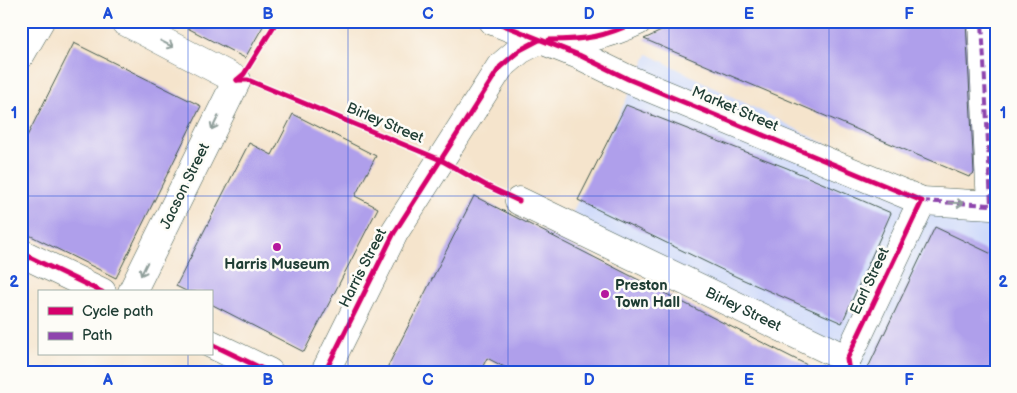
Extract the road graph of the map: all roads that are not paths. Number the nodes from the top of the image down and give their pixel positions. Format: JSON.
{"nodes":[{"id":1,"x":40,"y":21,"type":"edge"},
{"id":2,"x":124,"y":21,"type":"edge"},
{"id":3,"x":493,"y":21,"type":"edge"},
{"id":4,"x":638,"y":21,"type":"edge"},
{"id":5,"x":982,"y":21,"type":"edge"},
{"id":6,"x":539,"y":40,"type":"junction"},
{"id":7,"x":21,"y":54,"type":"edge"},
{"id":8,"x":519,"y":201,"type":"dead end"},
{"id":9,"x":922,"y":201,"type":"junction"},
{"id":10,"x":21,"y":253,"type":"edge"},
{"id":11,"x":98,"y":290,"type":"edge"},
{"id":12,"x":133,"y":290,"type":"edge"},
{"id":13,"x":220,"y":356,"type":"edge"},
{"id":14,"x":844,"y":366,"type":"edge"},
{"id":15,"x":269,"y":372,"type":"edge"},
{"id":16,"x":325,"y":372,"type":"edge"}],
"edges":[{"from":1,"to":7,"type":"street"},
{"from":2,"to":12,"type":"street","name":"Jacson Street","one_way":true},
{"from":3,"to":6,"type":"street","name":"Market Street"},
{"from":4,"to":6,"type":"street"},
{"from":9,"to":5,"type":"street","name":"Market Street","one_way":true},
{"from":6,"to":9,"type":"street","name":"Market Street"},
{"from":6,"to":16,"type":"street","name":"Harris Street"},
{"from":8,"to":14,"type":"street","name":"Birley Street"},
{"from":9,"to":14,"type":"street","name":"Earl Street"},
{"from":10,"to":11,"type":"street"},
{"from":13,"to":15,"type":"street"}]}
